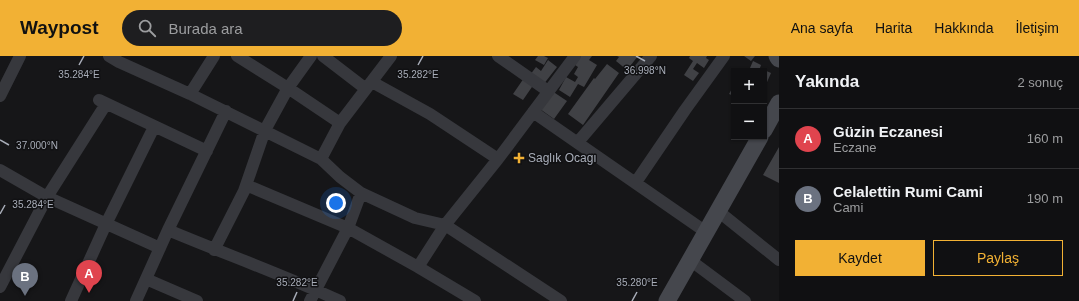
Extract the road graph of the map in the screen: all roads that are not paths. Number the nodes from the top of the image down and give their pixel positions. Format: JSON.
{"nodes":[{"id":1,"x":20,"y":56,"type":"edge"},
{"id":2,"x":109,"y":56,"type":"edge"},
{"id":3,"x":214,"y":56,"type":"edge"},
{"id":4,"x":238,"y":56,"type":"edge"},
{"id":5,"x":311,"y":56,"type":"edge"},
{"id":6,"x":323,"y":56,"type":"edge"},
{"id":7,"x":391,"y":56,"type":"edge"},
{"id":8,"x":498,"y":56,"type":"edge"},
{"id":9,"x":575,"y":56,"type":"edge"},
{"id":10,"x":651,"y":56,"type":"edge"},
{"id":11,"x":724,"y":56,"type":"edge"},
{"id":12,"x":777,"y":56,"type":"edge"},
{"id":13,"x":779,"y":59,"type":"edge"},
{"id":14,"x":369,"y":86,"type":"junction"},
{"id":15,"x":288,"y":88,"type":"junction"},
{"id":16,"x":548,"y":91,"type":"junction"},
{"id":17,"x":1,"y":93,"type":"edge"},
{"id":18,"x":190,"y":94,"type":"junction"},
{"id":19,"x":779,"y":103,"type":"edge"},
{"id":20,"x":226,"y":112,"type":"junction"},
{"id":21,"x":533,"y":112,"type":"junction"},
{"id":22,"x":340,"y":123,"type":"junction"},
{"id":23,"x":767,"y":125,"type":"edge"},
{"id":24,"x":154,"y":127,"type":"junction"},
{"id":25,"x":265,"y":130,"type":"junction"},
{"id":26,"x":758,"y":140,"type":"edge"},
{"id":27,"x":578,"y":142,"type":"junction"},
{"id":28,"x":207,"y":151,"type":"junction"},
{"id":29,"x":321,"y":159,"type":"junction"},
{"id":30,"x":498,"y":159,"type":"junction"},
{"id":31,"x":0,"y":170,"type":"edge"},
{"id":32,"x":636,"y":182,"type":"junction"},
{"id":33,"x":246,"y":185,"type":"junction"},
{"id":34,"x":361,"y":193,"type":"junction"},
{"id":35,"x":46,"y":197,"type":"junction"},
{"id":36,"x":718,"y":211,"type":"junction"},
{"id":37,"x":106,"y":224,"type":"junction"},
{"id":38,"x":445,"y":225,"type":"junction"},
{"id":39,"x":348,"y":228,"type":"junction"},
{"id":40,"x":168,"y":230,"type":"junction"},
{"id":41,"x":706,"y":232,"type":"junction"},
{"id":42,"x":160,"y":248,"type":"junction"},
{"id":43,"x":214,"y":250,"type":"junction"},
{"id":44,"x":690,"y":260,"type":"junction"},
{"id":45,"x":779,"y":260,"type":"edge"},
{"id":46,"x":418,"y":267,"type":"junction"},
{"id":47,"x":146,"y":279,"type":"junction"},
{"id":48,"x":0,"y":287,"type":"edge"},
{"id":49,"x":316,"y":290,"type":"junction"},
{"id":50,"x":729,"y":296,"type":"edge"},
{"id":51,"x":473,"y":300,"type":"edge"},
{"id":52,"x":71,"y":301,"type":"edge"},
{"id":53,"x":136,"y":301,"type":"edge"},
{"id":54,"x":197,"y":301,"type":"edge"},
{"id":55,"x":310,"y":301,"type":"edge"},
{"id":56,"x":340,"y":301,"type":"edge"},
{"id":57,"x":561,"y":301,"type":"edge"},
{"id":58,"x":667,"y":301,"type":"edge"},
{"id":59,"x":745,"y":301,"type":"edge"}],
"edges":[{"from":1,"to":17,"type":"street"},
{"from":2,"to":18,"type":"street"},
{"from":3,"to":18,"type":"street"},
{"from":4,"to":15,"type":"street"},
{"from":5,"to":15,"type":"street"},
{"from":6,"to":14,"type":"street"},
{"from":7,"to":14,"type":"street"},
{"from":8,"to":16,"type":"street"},
{"from":9,"to":16,"type":"street"},
{"from":10,"to":27,"type":"street"},
{"from":11,"to":32,"type":"street"},
{"from":12,"to":13,"type":"main road"},
{"from":14,"to":22,"type":"street"},
{"from":14,"to":30,"type":"street"},
{"from":15,"to":22,"type":"street"},
{"from":15,"to":25,"type":"street"},
{"from":16,"to":21,"type":"street"},
{"from":18,"to":20,"type":"street"},
{"from":19,"to":23,"type":"main road"},
{"from":20,"to":25,"type":"street"},
{"from":20,"to":28,"type":"street"},
{"from":21,"to":27,"type":"street"},
{"from":21,"to":30,"type":"street"},
{"from":22,"to":29,"type":"street"},
{"from":24,"to":28,"type":"street"},
{"from":24,"to":35,"type":"street"},
{"from":24,"to":37,"type":"street"},
{"from":25,"to":29,"type":"street"},
{"from":25,"to":33,"type":"street"},
{"from":26,"to":36,"type":"main road"},
{"from":27,"to":32,"type":"street"},
{"from":28,"to":40,"type":"street"},
{"from":29,"to":34,"type":"street"},
{"from":30,"to":38,"type":"street"},
{"from":31,"to":35,"type":"street"},
{"from":32,"to":41,"type":"street"},
{"from":33,"to":39,"type":"street"},
{"from":33,"to":43,"type":"street"},
{"from":34,"to":38,"type":"street"},
{"from":34,"to":39,"type":"street"},
{"from":35,"to":37,"type":"street"},
{"from":35,"to":48,"type":"street"},
{"from":36,"to":41,"type":"main road"},
{"from":36,"to":45,"type":"street"},
{"from":37,"to":42,"type":"street"},
{"from":37,"to":52,"type":"street"},
{"from":38,"to":46,"type":"street"},
{"from":38,"to":57,"type":"street"},
{"from":39,"to":46,"type":"street"},
{"from":39,"to":49,"type":"street"},
{"from":40,"to":42,"type":"street"},
{"from":40,"to":43,"type":"street"},
{"from":41,"to":44,"type":"main road"},
{"from":42,"to":47,"type":"street"},
{"from":43,"to":49,"type":"street"},
{"from":44,"to":50,"type":"street"},
{"from":44,"to":58,"type":"main road"},
{"from":46,"to":51,"type":"street"},
{"from":47,"to":53,"type":"street"},
{"from":47,"to":54,"type":"street"},
{"from":49,"to":55,"type":"street"},
{"from":49,"to":56,"type":"street"},
{"from":50,"to":59,"type":"street"}]}
